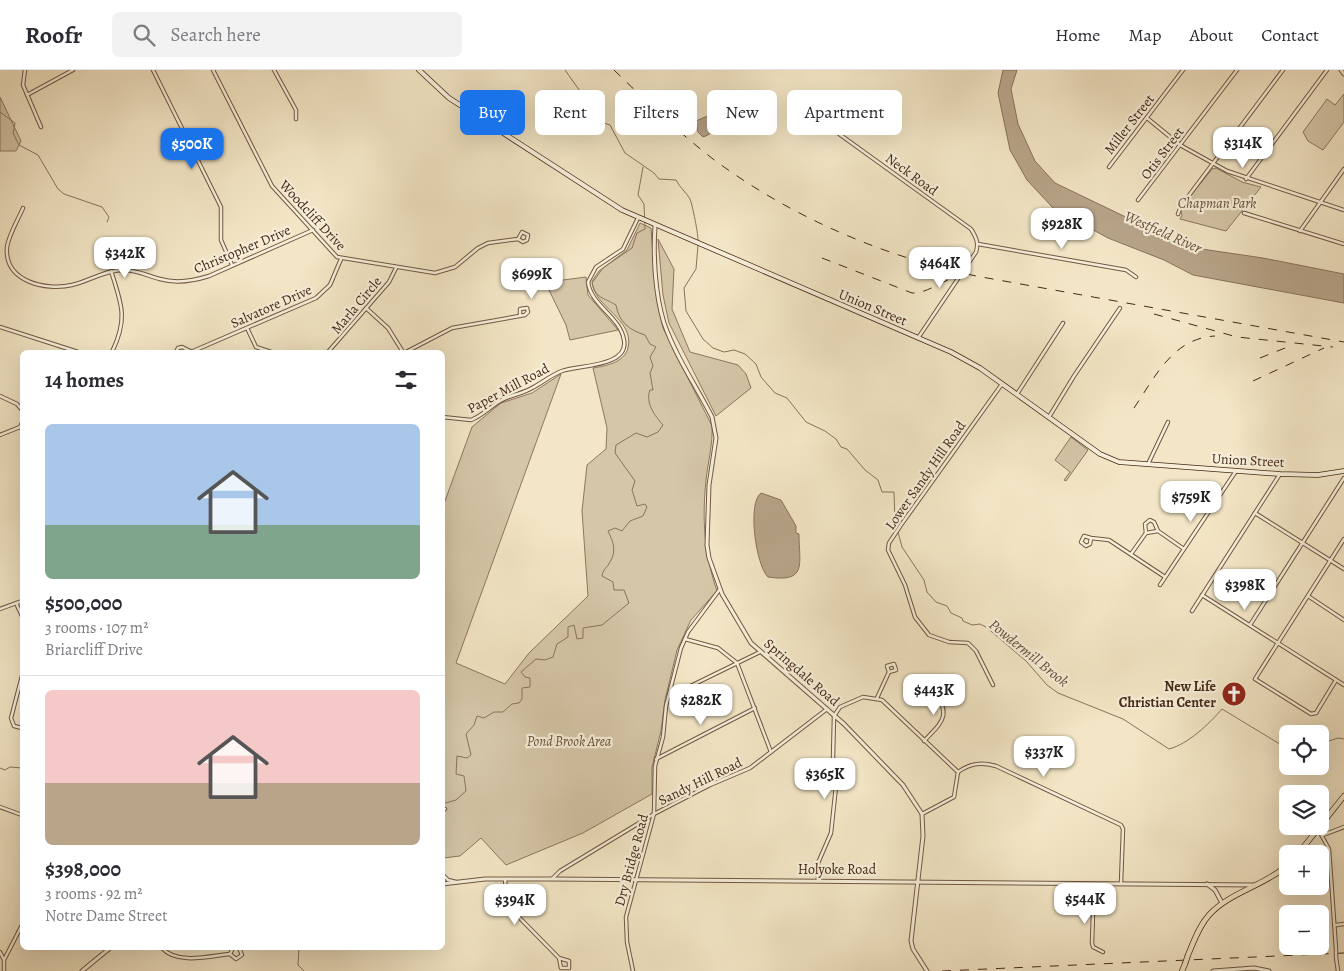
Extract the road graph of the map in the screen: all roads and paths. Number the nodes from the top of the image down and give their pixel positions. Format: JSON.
{"nodes":[{"id":1,"x":25,"y":70,"type":"edge"},
{"id":2,"x":73,"y":70,"type":"edge"},
{"id":3,"x":153,"y":70,"type":"edge"},
{"id":4,"x":214,"y":70,"type":"edge"},
{"id":5,"x":274,"y":70,"type":"edge"},
{"id":6,"x":419,"y":70,"type":"edge"},
{"id":7,"x":1184,"y":70,"type":"edge"},
{"id":8,"x":1237,"y":70,"type":"edge"},
{"id":9,"x":1283,"y":70,"type":"edge"},
{"id":10,"x":1327,"y":70,"type":"edge"},
{"id":11,"x":1341,"y":70,"type":"edge"},
{"id":12,"x":1344,"y":74,"type":"edge"},
{"id":13,"x":26,"y":95,"type":"junction"},
{"id":14,"x":1146,"y":118,"type":"junction"},
{"id":15,"x":296,"y":119,"type":"dead end"},
{"id":16,"x":40,"y":126,"type":"dead end"},
{"id":17,"x":840,"y":135,"type":"edge"},
{"id":18,"x":1180,"y":144,"type":"junction"},
{"id":19,"x":1213,"y":164,"type":"junction"},
{"id":20,"x":1109,"y":167,"type":"dead end"},
{"id":21,"x":1344,"y":169,"type":"edge"},
{"id":22,"x":1246,"y":179,"type":"junction"},
{"id":23,"x":1138,"y":200,"type":"dead end"},
{"id":24,"x":1320,"y":202,"type":"junction"},
{"id":25,"x":23,"y":208,"type":"dead end"},
{"id":26,"x":1344,"y":210,"type":"edge"},
{"id":27,"x":1244,"y":213,"type":"dead end"},
{"id":28,"x":1178,"y":214,"type":"dead end"},
{"id":29,"x":642,"y":220,"type":"junction"},
{"id":30,"x":655,"y":226,"type":"junction"},
{"id":31,"x":314,"y":230,"type":"junction"},
{"id":32,"x":1300,"y":230,"type":"junction"},
{"id":33,"x":518,"y":240,"type":"junction"},
{"id":34,"x":978,"y":244,"type":"junction"},
{"id":35,"x":1344,"y":244,"type":"edge"},
{"id":36,"x":341,"y":259,"type":"junction"},
{"id":37,"x":232,"y":266,"type":"junction"},
{"id":38,"x":396,"y":268,"type":"junction"},
{"id":39,"x":111,"y":271,"type":"junction"},
{"id":40,"x":1136,"y":277,"type":"dead end"},
{"id":41,"x":366,"y":308,"type":"junction"},
{"id":42,"x":1120,"y":308,"type":"dead end"},
{"id":43,"x":520,"y":316,"type":"dead end"},
{"id":44,"x":1063,"y":322,"type":"dead end"},
{"id":45,"x":0,"y":327,"type":"edge"},
{"id":46,"x":247,"y":328,"type":"junction"},
{"id":47,"x":918,"y":338,"type":"junction"},
{"id":48,"x":72,"y":350,"type":"edge"},
{"id":49,"x":113,"y":350,"type":"edge"},
{"id":50,"x":197,"y":350,"type":"edge"},
{"id":51,"x":265,"y":350,"type":"edge"},
{"id":52,"x":330,"y":350,"type":"edge"},
{"id":53,"x":404,"y":350,"type":"edge"},
{"id":54,"x":409,"y":350,"type":"edge"},
{"id":55,"x":1002,"y":384,"type":"junction"},
{"id":56,"x":1017,"y":394,"type":"junction"},
{"id":57,"x":0,"y":396,"type":"edge"},
{"id":58,"x":20,"y":408,"type":"edge"},
{"id":59,"x":445,"y":417,"type":"edge"},
{"id":60,"x":1049,"y":417,"type":"junction"},
{"id":61,"x":1168,"y":422,"type":"dead end"},
{"id":62,"x":20,"y":427,"type":"edge"},
{"id":63,"x":0,"y":435,"type":"edge"},
{"id":64,"x":1147,"y":466,"type":"junction"},
{"id":65,"x":1236,"y":471,"type":"junction"},
{"id":66,"x":1344,"y":472,"type":"edge"},
{"id":67,"x":1280,"y":474,"type":"junction"},
{"id":68,"x":1344,"y":478,"type":"edge"},
{"id":69,"x":1255,"y":513,"type":"junction"},
{"id":70,"x":1158,"y":531,"type":"junction"},
{"id":71,"x":1146,"y":533,"type":"junction"},
{"id":72,"x":1091,"y":538,"type":"junction"},
{"id":73,"x":1344,"y":539,"type":"edge"},
{"id":74,"x":1302,"y":542,"type":"junction"},
{"id":75,"x":1184,"y":549,"type":"junction"},
{"id":76,"x":1131,"y":554,"type":"junction"},
{"id":77,"x":1330,"y":560,"type":"junction"},
{"id":78,"x":1344,"y":569,"type":"edge"},
{"id":79,"x":1165,"y":577,"type":"junction"},
{"id":80,"x":1160,"y":585,"type":"dead end"},
{"id":81,"x":720,"y":589,"type":"junction"},
{"id":82,"x":1202,"y":595,"type":"junction"},
{"id":83,"x":1308,"y":596,"type":"junction"},
{"id":84,"x":20,"y":602,"type":"edge"},
{"id":85,"x":16,"y":603,"type":"junction"},
{"id":86,"x":0,"y":609,"type":"edge"},
{"id":87,"x":1192,"y":611,"type":"dead end"},
{"id":88,"x":20,"y":612,"type":"edge"},
{"id":89,"x":1344,"y":620,"type":"edge"},
{"id":90,"x":1250,"y":625,"type":"junction"},
{"id":91,"x":685,"y":638,"type":"junction"},
{"id":92,"x":1278,"y":643,"type":"junction"},
{"id":93,"x":760,"y":652,"type":"junction"},
{"id":94,"x":737,"y":663,"type":"junction"},
{"id":95,"x":889,"y":672,"type":"dead end"},
{"id":96,"x":1336,"y":680,"type":"junction"},
{"id":97,"x":20,"y":684,"type":"edge"},
{"id":98,"x":994,"y":685,"type":"dead end"},
{"id":99,"x":1344,"y":685,"type":"edge"},
{"id":100,"x":934,"y":687,"type":"dead end"},
{"id":101,"x":668,"y":698,"type":"junction"},
{"id":102,"x":877,"y":698,"type":"junction"},
{"id":103,"x":754,"y":708,"type":"junction"},
{"id":104,"x":827,"y":709,"type":"junction"},
{"id":105,"x":834,"y":716,"type":"junction"},
{"id":106,"x":20,"y":728,"type":"edge"},
{"id":107,"x":923,"y":741,"type":"junction"},
{"id":108,"x":771,"y":752,"type":"junction"},
{"id":109,"x":656,"y":759,"type":"junction"},
{"id":110,"x":958,"y":772,"type":"junction"},
{"id":111,"x":1344,"y":796,"type":"edge"},
{"id":112,"x":0,"y":807,"type":"edge"},
{"id":113,"x":20,"y":814,"type":"edge"},
{"id":114,"x":654,"y":814,"type":"junction"},
{"id":115,"x":922,"y":814,"type":"junction"},
{"id":116,"x":1329,"y":815,"type":"edge"},
{"id":117,"x":1344,"y":827,"type":"edge"},
{"id":118,"x":1329,"y":833,"type":"edge"},
{"id":119,"x":1313,"y":835,"type":"edge"},
{"id":120,"x":1323,"y":835,"type":"edge"},
{"id":121,"x":1305,"y":845,"type":"edge"},
{"id":122,"x":1279,"y":870,"type":"edge"},
{"id":123,"x":445,"y":877,"type":"edge"},
{"id":124,"x":505,"y":879,"type":"junction"},
{"id":125,"x":552,"y":879,"type":"junction"},
{"id":126,"x":635,"y":879,"type":"junction"},
{"id":127,"x":818,"y":881,"type":"junction"},
{"id":128,"x":918,"y":881,"type":"junction"},
{"id":129,"x":456,"y":882,"type":"junction"},
{"id":130,"x":1094,"y":882,"type":"junction"},
{"id":131,"x":1121,"y":883,"type":"junction"},
{"id":132,"x":1204,"y":883,"type":"junction"},
{"id":133,"x":445,"y":884,"type":"edge"},
{"id":134,"x":1255,"y":885,"type":"junction"},
{"id":135,"x":1222,"y":903,"type":"junction"},
{"id":136,"x":1344,"y":924,"type":"edge"},
{"id":137,"x":1335,"y":925,"type":"junction"},
{"id":138,"x":20,"y":929,"type":"edge"},
{"id":139,"x":108,"y":950,"type":"edge"},
{"id":140,"x":164,"y":950,"type":"edge"},
{"id":141,"x":232,"y":950,"type":"edge"},
{"id":142,"x":240,"y":950,"type":"edge"},
{"id":143,"x":0,"y":952,"type":"edge"},
{"id":144,"x":1103,"y":952,"type":"dead end"},
{"id":145,"x":230,"y":954,"type":"junction"},
{"id":146,"x":559,"y":958,"type":"junction"},
{"id":147,"x":4,"y":960,"type":"junction"},
{"id":148,"x":4,"y":971,"type":"edge"},
{"id":149,"x":82,"y":971,"type":"edge"},
{"id":150,"x":633,"y":971,"type":"edge"},
{"id":151,"x":928,"y":971,"type":"edge"},
{"id":152,"x":1182,"y":971,"type":"edge"},
{"id":153,"x":1214,"y":971,"type":"edge"},
{"id":154,"x":1269,"y":971,"type":"edge"},
{"id":155,"x":1338,"y":971,"type":"edge"}],
"edges":[{"from":1,"to":13,"type":"street"},
{"from":2,"to":13,"type":"street"},
{"from":3,"to":37,"type":"street"},
{"from":4,"to":31,"type":"street","name":"Woodcliff Drive"},
{"from":5,"to":15,"type":"street"},
{"from":6,"to":29,"type":"main road","name":"Union Street"},
{"from":7,"to":14,"type":"street","name":"Miller Street"},
{"from":8,"to":18,"type":"street","name":"Otis Street"},
{"from":9,"to":19,"type":"street"},
{"from":10,"to":22,"type":"street"},
{"from":11,"to":12,"type":"street"},
{"from":13,"to":16,"type":"street"},
{"from":14,"to":18,"type":"street"},
{"from":14,"to":20,"type":"street","name":"Miller Street"},
{"from":17,"to":34,"type":"street","name":"Neck Road"},
{"from":18,"to":19,"type":"street"},
{"from":18,"to":23,"type":"street","name":"Otis Street"},
{"from":19,"to":22,"type":"street"},
{"from":19,"to":28,"type":"street"},
{"from":21,"to":24,"type":"street"},
{"from":22,"to":24,"type":"street"},
{"from":24,"to":26,"type":"street"},
{"from":24,"to":32,"type":"street"},
{"from":25,"to":39,"type":"street","name":"Christopher Drive"},
{"from":27,"to":32,"type":"street"},
{"from":29,"to":30,"type":"main road","name":"Union Street"},
{"from":29,"to":59,"type":"street","name":"Paper Mill Road"},
{"from":30,"to":47,"type":"main road","name":"Union Street"},
{"from":30,"to":81,"type":"street","name":"Springdale Road"},
{"from":31,"to":36,"type":"street","name":"Woodcliff Drive"},
{"from":31,"to":37,"type":"street","name":"Christopher Drive"},
{"from":32,"to":35,"type":"street"},
{"from":33,"to":33,"type":"street","name":"Woodcliff Drive"},
{"from":33,"to":38,"type":"street","name":"Woodcliff Drive"},
{"from":34,"to":40,"type":"street"},
{"from":34,"to":47,"type":"street"},
{"from":36,"to":38,"type":"street","name":"Woodcliff Drive"},
{"from":36,"to":46,"type":"street","name":"Salvatore Drive"},
{"from":37,"to":39,"type":"street","name":"Christopher Drive"},
{"from":38,"to":41,"type":"street","name":"Marla Circle"},
{"from":39,"to":49,"type":"street"},
{"from":41,"to":52,"type":"street","name":"Marla Circle"},
{"from":41,"to":53,"type":"street"},
{"from":42,"to":60,"type":"street"},
{"from":43,"to":54,"type":"street"},
{"from":44,"to":56,"type":"street"},
{"from":45,"to":48,"type":"street"},
{"from":46,"to":50,"type":"street","name":"Salvatore Drive"},
{"from":46,"to":51,"type":"street"},
{"from":47,"to":55,"type":"main road","name":"Union Street"},
{"from":55,"to":56,"type":"main road","name":"Union Street"},
{"from":55,"to":98,"type":"street","name":"Lower Sandy Hill Road"},
{"from":56,"to":60,"type":"main road","name":"Union Street"},
{"from":57,"to":58,"type":"street"},
{"from":60,"to":64,"type":"main road","name":"Union Street"},
{"from":61,"to":64,"type":"street"},
{"from":62,"to":63,"type":"street"},
{"from":64,"to":65,"type":"main road","name":"Union Street"},
{"from":65,"to":67,"type":"main road","name":"Union Street"},
{"from":65,"to":75,"type":"street"},
{"from":66,"to":67,"type":"main road","name":"Union Street"},
{"from":67,"to":69,"type":"street"},
{"from":68,"to":74,"type":"street"},
{"from":69,"to":74,"type":"street"},
{"from":69,"to":82,"type":"street"},
{"from":70,"to":71,"type":"street"},
{"from":70,"to":71,"type":"street"},
{"from":70,"to":75,"type":"street"},
{"from":71,"to":76,"type":"street"},
{"from":72,"to":72,"type":"street"},
{"from":72,"to":76,"type":"street"},
{"from":73,"to":77,"type":"street"},
{"from":74,"to":77,"type":"street"},
{"from":74,"to":90,"type":"street"},
{"from":75,"to":79,"type":"street"},
{"from":76,"to":79,"type":"street"},
{"from":77,"to":78,"type":"street"},
{"from":77,"to":83,"type":"street"},
{"from":79,"to":80,"type":"street"},
{"from":81,"to":91,"type":"street","name":"Dry Bridge Road"},
{"from":81,"to":93,"type":"street","name":"Springdale Road"},
{"from":82,"to":87,"type":"street"},
{"from":82,"to":90,"type":"street"},
{"from":83,"to":89,"type":"street"},
{"from":83,"to":92,"type":"street"},
{"from":84,"to":85,"type":"street"},
{"from":85,"to":86,"type":"street"},
{"from":85,"to":88,"type":"street"},
{"from":90,"to":92,"type":"street"},
{"from":91,"to":94,"type":"street"},
{"from":91,"to":101,"type":"street","name":"Dry Bridge Road"},
{"from":92,"to":96,"type":"street"},
{"from":92,"to":96,"type":"street"},
{"from":93,"to":94,"type":"street"},
{"from":93,"to":104,"type":"street","name":"Springdale Road"},
{"from":94,"to":101,"type":"street"},
{"from":94,"to":103,"type":"street"},
{"from":95,"to":102,"type":"street"},
{"from":96,"to":99,"type":"street"},
{"from":97,"to":106,"type":"street"},
{"from":100,"to":107,"type":"street"},
{"from":101,"to":109,"type":"street","name":"Dry Bridge Road"},
{"from":102,"to":105,"type":"street"},
{"from":102,"to":107,"type":"street"},
{"from":103,"to":108,"type":"street"},
{"from":103,"to":109,"type":"street"},
{"from":104,"to":105,"type":"street","name":"Springdale Road"},
{"from":104,"to":108,"type":"street","name":"Sandy Hill Road"},
{"from":105,"to":115,"type":"street","name":"Springdale Road"},
{"from":105,"to":127,"type":"street"},
{"from":107,"to":110,"type":"street"},
{"from":108,"to":114,"type":"street","name":"Sandy Hill Road"},
{"from":109,"to":114,"type":"street","name":"Dry Bridge Road"},
{"from":110,"to":115,"type":"street"},
{"from":110,"to":131,"type":"street"},
{"from":111,"to":116,"type":"highway"},
{"from":112,"to":113,"type":"street"},
{"from":114,"to":125,"type":"street","name":"Sandy Hill Road"},
{"from":114,"to":126,"type":"street","name":"Dry Bridge Road"},
{"from":115,"to":128,"type":"street"},
{"from":117,"to":118,"type":"street"},
{"from":119,"to":121,"type":"highway"},
{"from":120,"to":137,"type":"street"},
{"from":122,"to":134,"type":"highway"},
{"from":123,"to":129,"type":"street"},
{"from":124,"to":125,"type":"street","name":"Holyoke Road"},
{"from":124,"to":129,"type":"street","name":"Holyoke Road"},
{"from":124,"to":146,"type":"street"},
{"from":125,"to":126,"type":"street","name":"Holyoke Road"},
{"from":126,"to":127,"type":"street","name":"Holyoke Road"},
{"from":126,"to":150,"type":"street","name":"Dry Bridge Road"},
{"from":127,"to":128,"type":"street","name":"Holyoke Road"},
{"from":128,"to":130,"type":"street","name":"Holyoke Road"},
{"from":128,"to":151,"type":"street"},
{"from":129,"to":133,"type":"street","name":"Holyoke Road"},
{"from":130,"to":131,"type":"street","name":"Holyoke Road"},
{"from":130,"to":144,"type":"street"},
{"from":131,"to":132,"type":"street","name":"Holyoke Road"},
{"from":132,"to":134,"type":"street","name":"Holyoke Road"},
{"from":132,"to":135,"type":"street"},
{"from":134,"to":135,"type":"highway"},
{"from":135,"to":152,"type":"highway","bridge":true},
{"from":136,"to":137,"type":"street"},
{"from":137,"to":155,"type":"street","bridge":true},
{"from":138,"to":147,"type":"street"},
{"from":139,"to":149,"type":"street"},
{"from":140,"to":145,"type":"street"},
{"from":141,"to":145,"type":"street"},
{"from":142,"to":145,"type":"street"},
{"from":143,"to":147,"type":"street"},
{"from":146,"to":146,"type":"street"},
{"from":147,"to":148,"type":"street"},
{"from":153,"to":154,"type":"street"}]}
